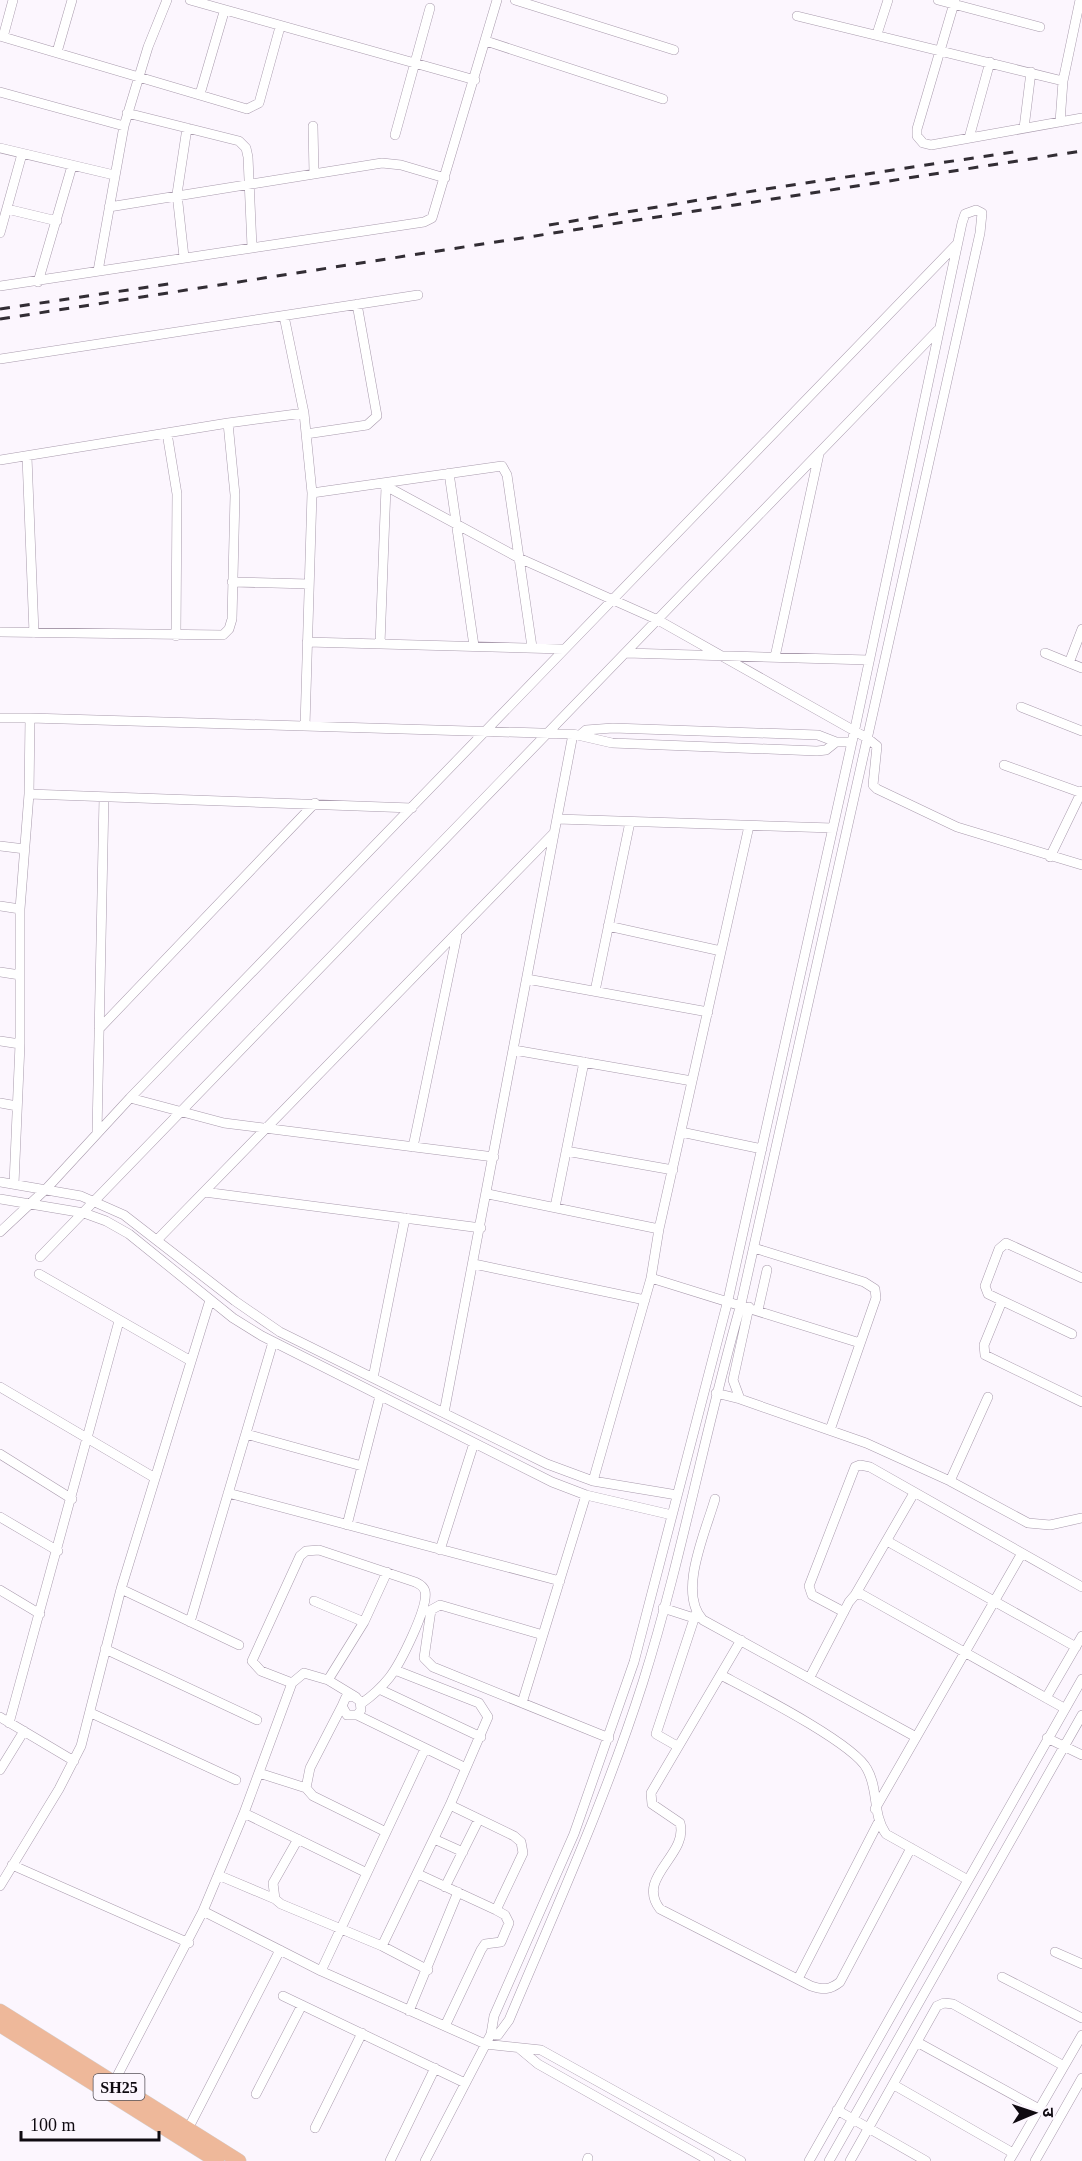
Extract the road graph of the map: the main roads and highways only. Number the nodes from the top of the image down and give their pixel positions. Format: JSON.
{"nodes":[{"id":1,"x":0,"y":2011,"type":"edge"},
{"id":2,"x":0,"y":2025,"type":"edge"},
{"id":3,"x":218,"y":2161,"type":"edge"},
{"id":4,"x":239,"y":2161,"type":"edge"}],
"edges":[{"from":1,"to":4,"type":"main road","number":"SH25"},
{"from":2,"to":3,"type":"main road","number":"SH25"}]}
